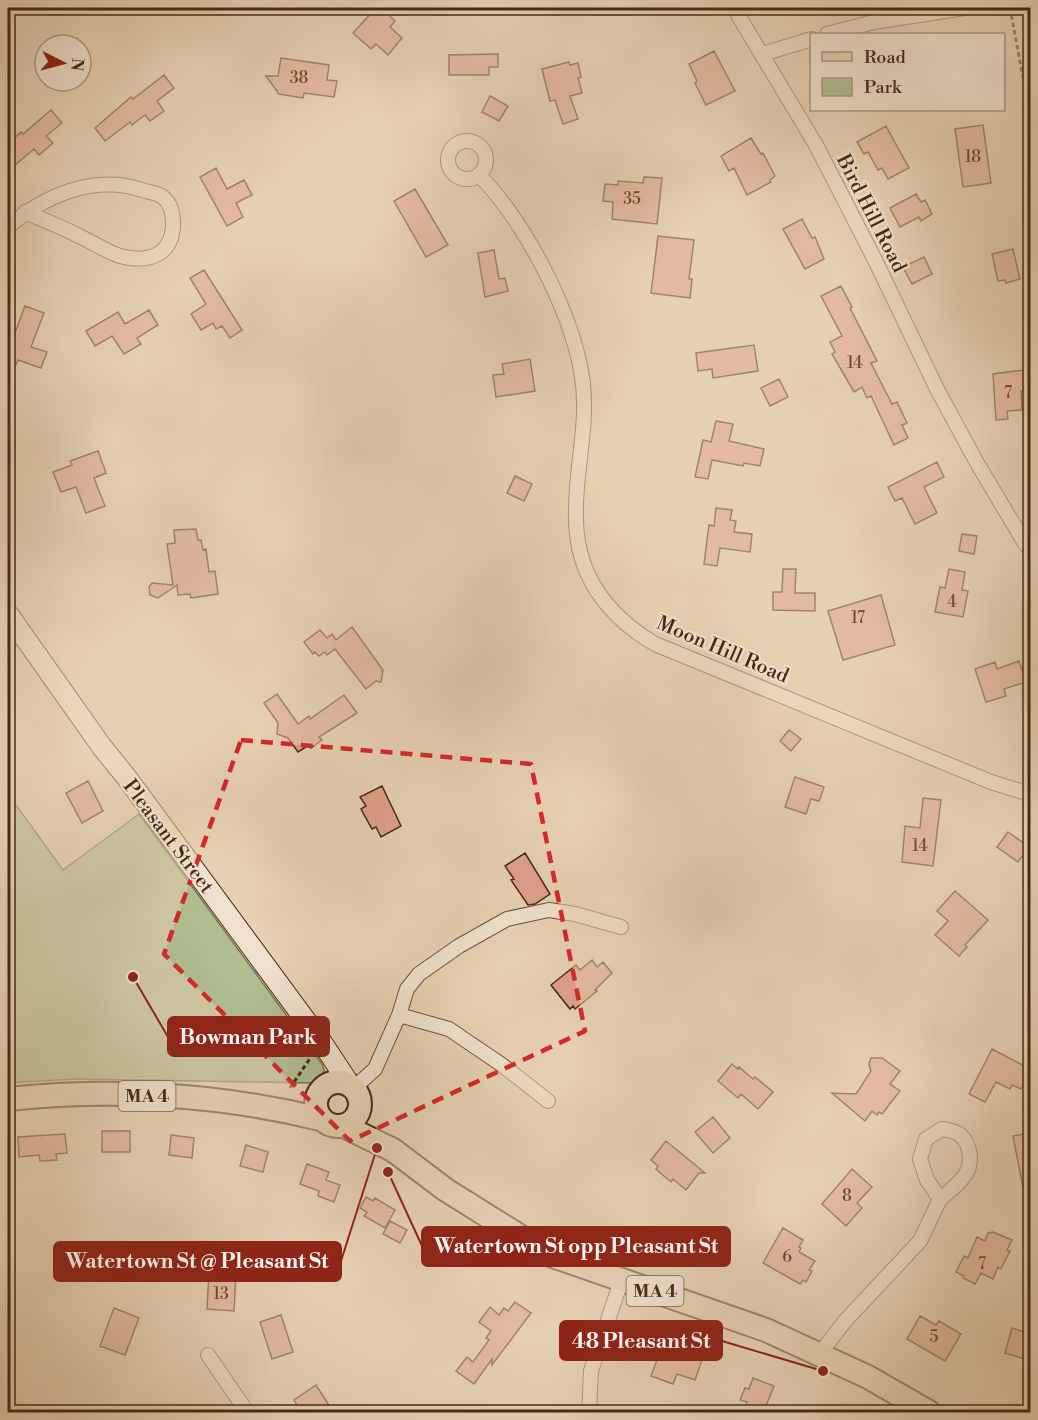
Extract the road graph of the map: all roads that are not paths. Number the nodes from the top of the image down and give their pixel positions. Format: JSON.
{"nodes":[{"id":1,"x":964,"y":8,"type":"edge"},
{"id":2,"x":738,"y":15,"type":"dead end"},
{"id":3,"x":831,"y":33,"type":"edge"},
{"id":4,"x":810,"y":40,"type":"edge"},
{"id":5,"x":762,"y":54,"type":"junction"},
{"id":6,"x":479,"y":175,"type":"dead end"},
{"id":7,"x":25,"y":212,"type":"junction"},
{"id":8,"x":8,"y":227,"type":"edge"},
{"id":9,"x":1030,"y":546,"type":"edge"},
{"id":10,"x":8,"y":614,"type":"edge"},
{"id":11,"x":1030,"y":794,"type":"edge"},
{"id":12,"x":621,"y":927,"type":"dead end"},
{"id":13,"x":399,"y":1015,"type":"junction"},
{"id":14,"x":350,"y":1090,"type":"junction"},
{"id":15,"x":8,"y":1099,"type":"edge"},
{"id":16,"x":548,"y":1101,"type":"dead end"},
{"id":17,"x":318,"y":1108,"type":"junction"},
{"id":18,"x":344,"y":1126,"type":"junction"},
{"id":19,"x":393,"y":1150,"type":"junction"},
{"id":20,"x":940,"y":1199,"type":"junction"},
{"id":21,"x":622,"y":1278,"type":"junction"},
{"id":22,"x":208,"y":1355,"type":"dead end"},
{"id":23,"x":819,"y":1355,"type":"junction"},
{"id":24,"x":248,"y":1413,"type":"edge"},
{"id":25,"x":589,"y":1413,"type":"edge"},
{"id":26,"x":929,"y":1413,"type":"edge"}],
"edges":[{"from":1,"to":3,"type":"street"},
{"from":2,"to":5,"type":"street","name":"Bird Hill Road"},
{"from":4,"to":5,"type":"street"},
{"from":5,"to":9,"type":"street","name":"Bird Hill Road"},
{"from":6,"to":11,"type":"street","name":"Moon Hill Road"},
{"from":7,"to":7,"type":"street"},
{"from":7,"to":8,"type":"street"},
{"from":10,"to":14,"type":"street","name":"Pleasant Street"},
{"from":12,"to":13,"type":"street"},
{"from":13,"to":14,"type":"street"},
{"from":13,"to":16,"type":"street"},
{"from":14,"to":17,"type":"main road"},
{"from":14,"to":18,"type":"main road"},
{"from":14,"to":19,"type":"main road","name":"Pleasant Street"},
{"from":15,"to":17,"type":"main road","number":"MA 4"},
{"from":17,"to":18,"type":"main road"},
{"from":18,"to":19,"type":"main road","name":"Pleasant Street","number":"MA 4"},
{"from":19,"to":21,"type":"main road","name":"Pleasant Street","number":"MA 4"},
{"from":20,"to":20,"type":"street"},
{"from":20,"to":23,"type":"street"},
{"from":21,"to":23,"type":"main road","name":"Pleasant Street","number":"MA 4"},
{"from":21,"to":25,"type":"street"},
{"from":22,"to":24,"type":"street"},
{"from":23,"to":26,"type":"main road","name":"Pleasant Street","number":"MA 4"}]}
